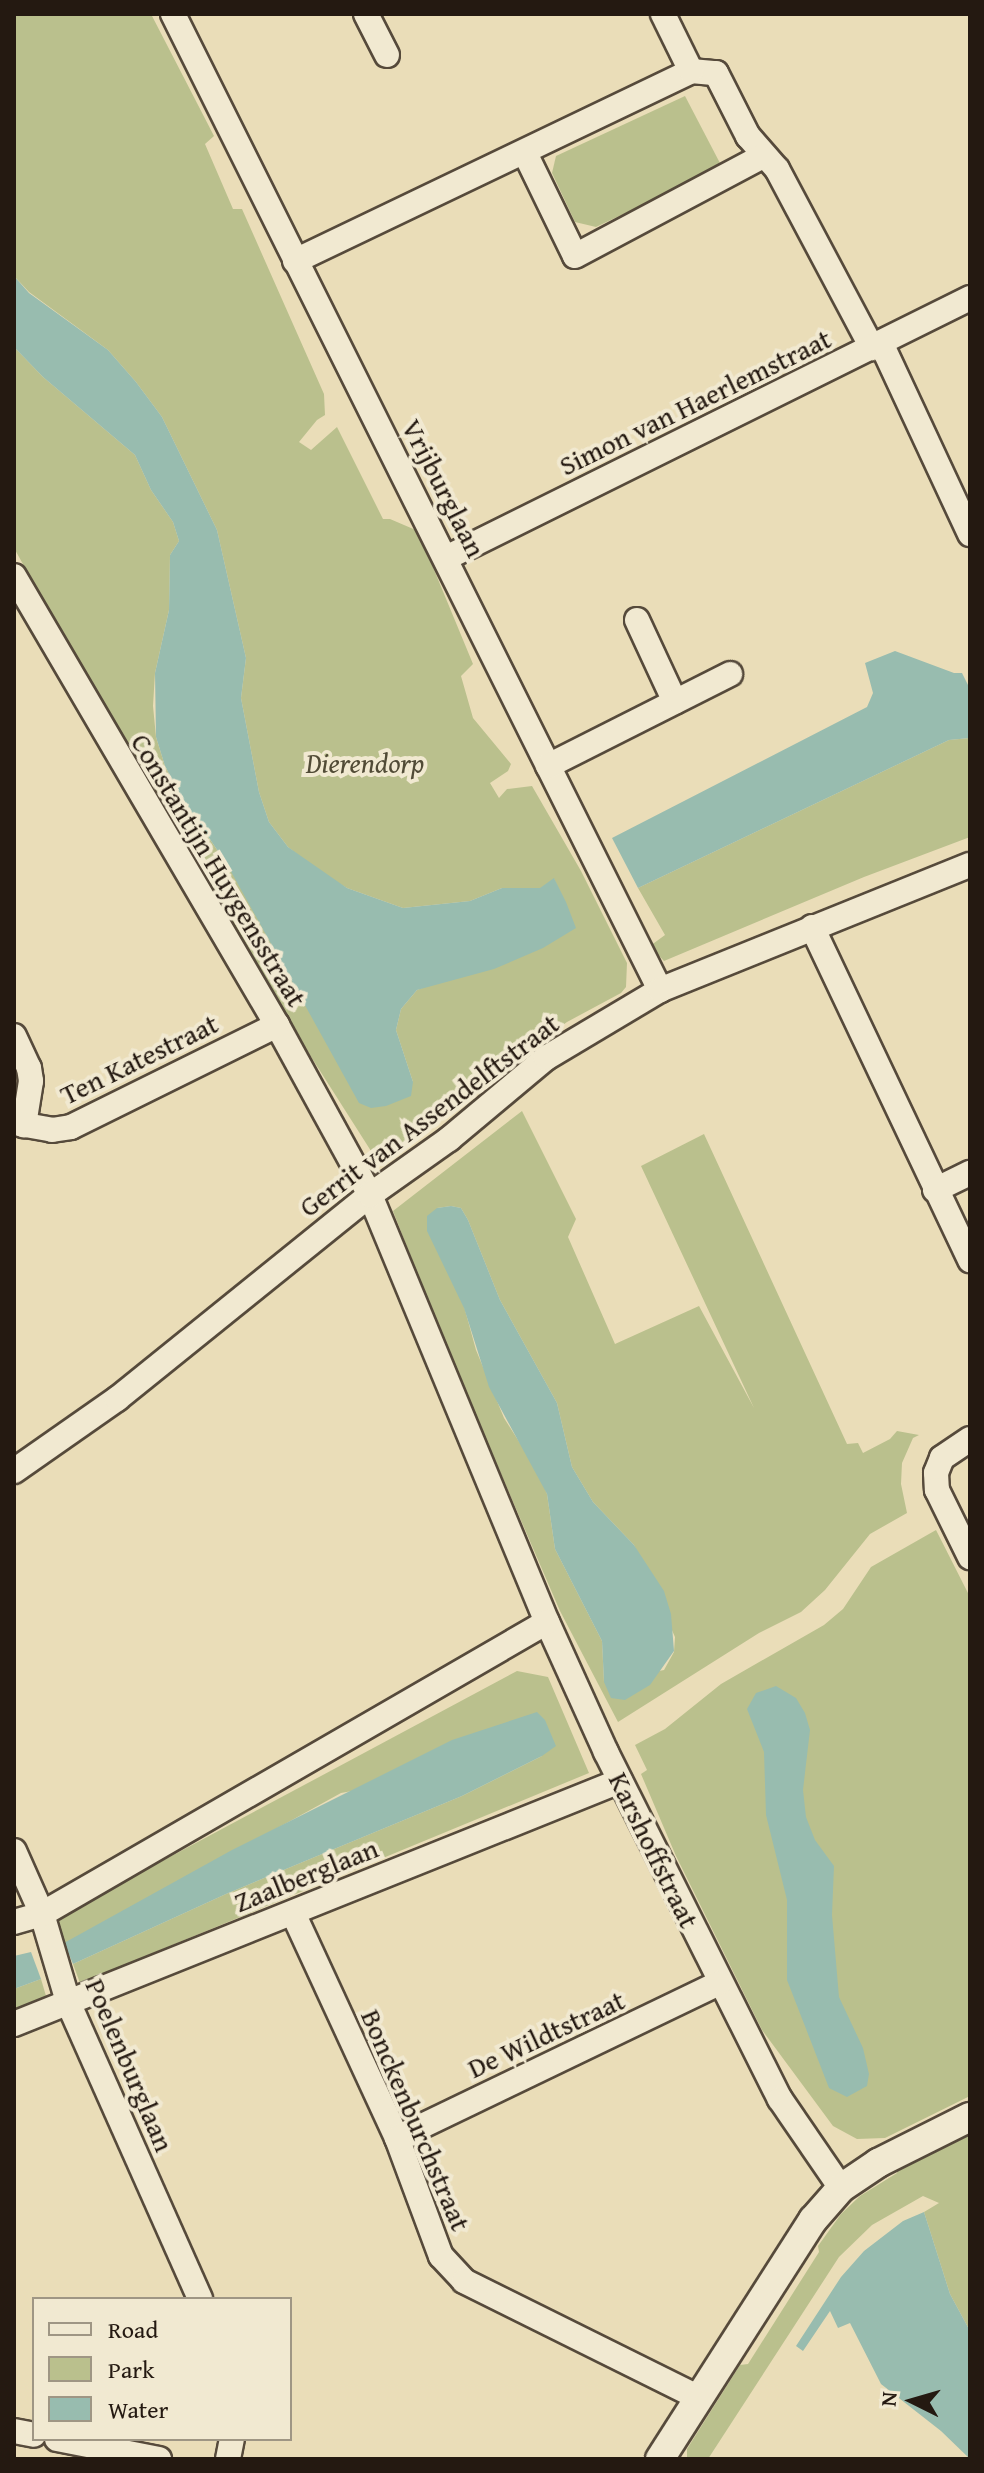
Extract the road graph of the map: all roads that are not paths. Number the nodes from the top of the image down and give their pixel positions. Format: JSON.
{"nodes":[{"id":1,"x":173,"y":14,"type":"edge"},
{"id":2,"x":366,"y":14,"type":"edge"},
{"id":3,"x":663,"y":14,"type":"edge"},
{"id":4,"x":387,"y":55,"type":"dead end"},
{"id":5,"x":691,"y":71,"type":"junction"},
{"id":6,"x":525,"y":153,"type":"junction"},
{"id":7,"x":763,"y":156,"type":"junction"},
{"id":8,"x":295,"y":261,"type":"junction"},
{"id":9,"x":970,"y":298,"type":"edge"},
{"id":10,"x":876,"y":345,"type":"junction"},
{"id":11,"x":970,"y":534,"type":"edge"},
{"id":12,"x":446,"y":558,"type":"junction"},
{"id":13,"x":14,"y":576,"type":"edge"},
{"id":14,"x":22,"y":607,"type":"edge"},
{"id":15,"x":637,"y":620,"type":"dead end"},
{"id":16,"x":730,"y":674,"type":"dead end"},
{"id":17,"x":675,"y":702,"type":"junction"},
{"id":18,"x":548,"y":766,"type":"junction"},
{"id":19,"x":970,"y":865,"type":"edge"},
{"id":20,"x":812,"y":927,"type":"junction"},
{"id":21,"x":660,"y":990,"type":"junction"},
{"id":22,"x":277,"y":1025,"type":"junction"},
{"id":23,"x":14,"y":1036,"type":"edge"},
{"id":24,"x":19,"y":1124,"type":"edge"},
{"id":25,"x":970,"y":1173,"type":"edge"},
{"id":26,"x":935,"y":1190,"type":"junction"},
{"id":27,"x":370,"y":1195,"type":"junction"},
{"id":28,"x":970,"y":1260,"type":"edge"},
{"id":29,"x":970,"y":1439,"type":"edge"},
{"id":30,"x":14,"y":1471,"type":"edge"},
{"id":31,"x":970,"y":1557,"type":"edge"},
{"id":32,"x":547,"y":1622,"type":"junction"},
{"id":33,"x":620,"y":1781,"type":"junction"},
{"id":34,"x":14,"y":1851,"type":"edge"},
{"id":35,"x":293,"y":1913,"type":"junction"},
{"id":36,"x":42,"y":1914,"type":"junction"},
{"id":37,"x":14,"y":1922,"type":"edge"},
{"id":38,"x":719,"y":1983,"type":"junction"},
{"id":39,"x":68,"y":2002,"type":"junction"},
{"id":40,"x":14,"y":2024,"type":"edge"},
{"id":41,"x":970,"y":2117,"type":"edge"},
{"id":42,"x":397,"y":2138,"type":"junction"},
{"id":43,"x":841,"y":2188,"type":"junction"},
{"id":44,"x":199,"y":2297,"type":"edge"},
{"id":45,"x":698,"y":2397,"type":"junction"},
{"id":46,"x":67,"y":2441,"type":"edge"},
{"id":47,"x":159,"y":2459,"type":"edge"},
{"id":48,"x":660,"y":2459,"type":"edge"}],
"edges":[{"from":1,"to":8,"type":"street","name":"Vrijburglaan"},
{"from":2,"to":4,"type":"street"},
{"from":3,"to":5,"type":"street"},
{"from":5,"to":6,"type":"street"},
{"from":5,"to":7,"type":"street"},
{"from":6,"to":7,"type":"street"},
{"from":6,"to":8,"type":"street"},
{"from":7,"to":10,"type":"street"},
{"from":8,"to":12,"type":"street","name":"Vrijburglaan"},
{"from":9,"to":10,"type":"street","name":"Simon van Haerlemstraat"},
{"from":10,"to":11,"type":"street"},
{"from":10,"to":12,"type":"street","name":"Simon van Haerlemstraat"},
{"from":12,"to":18,"type":"street","name":"Vrijburglaan"},
{"from":13,"to":14,"type":"street","name":"Constantijn Huygensstraat"},
{"from":14,"to":22,"type":"street","name":"Constantijn Huygensstraat"},
{"from":15,"to":17,"type":"street"},
{"from":16,"to":17,"type":"street"},
{"from":17,"to":18,"type":"street"},
{"from":18,"to":21,"type":"street","name":"Vrijburglaan"},
{"from":19,"to":20,"type":"street","name":"Gerrit van Assendelftstraat"},
{"from":20,"to":21,"type":"street","name":"Gerrit van Assendelftstraat"},
{"from":20,"to":26,"type":"street"},
{"from":21,"to":27,"type":"street","name":"Gerrit van Assendelftstraat"},
{"from":22,"to":24,"type":"street","name":"Ten Katestraat"},
{"from":22,"to":27,"type":"street","name":"Constantijn Huygensstraat"},
{"from":23,"to":24,"type":"street"},
{"from":25,"to":26,"type":"street"},
{"from":26,"to":28,"type":"street"},
{"from":27,"to":30,"type":"street","name":"Gerrit van Assendelftstraat"},
{"from":27,"to":32,"type":"street","name":"Karshoffstraat"},
{"from":29,"to":31,"type":"street"},
{"from":32,"to":33,"type":"street","name":"Karshoffstraat"},
{"from":32,"to":36,"type":"street"},
{"from":33,"to":35,"type":"street","name":"Zaalberglaan"},
{"from":33,"to":38,"type":"street","name":"Karshoffstraat"},
{"from":34,"to":36,"type":"street","name":"Poelenburglaan"},
{"from":35,"to":39,"type":"street","name":"Zaalberglaan"},
{"from":35,"to":42,"type":"street","name":"Bonckenburchstraat"},
{"from":36,"to":37,"type":"street"},
{"from":36,"to":39,"type":"street","name":"Poelenburglaan"},
{"from":38,"to":42,"type":"street","name":"De Wildtstraat"},
{"from":38,"to":43,"type":"street","name":"Karshoffstraat"},
{"from":39,"to":40,"type":"street","name":"Zaalberglaan"},
{"from":39,"to":44,"type":"street","name":"Poelenburglaan"},
{"from":41,"to":43,"type":"street"},
{"from":42,"to":45,"type":"street","name":"Bonckenburchstraat"},
{"from":43,"to":45,"type":"street"},
{"from":45,"to":48,"type":"street"},
{"from":46,"to":47,"type":"street"}]}
